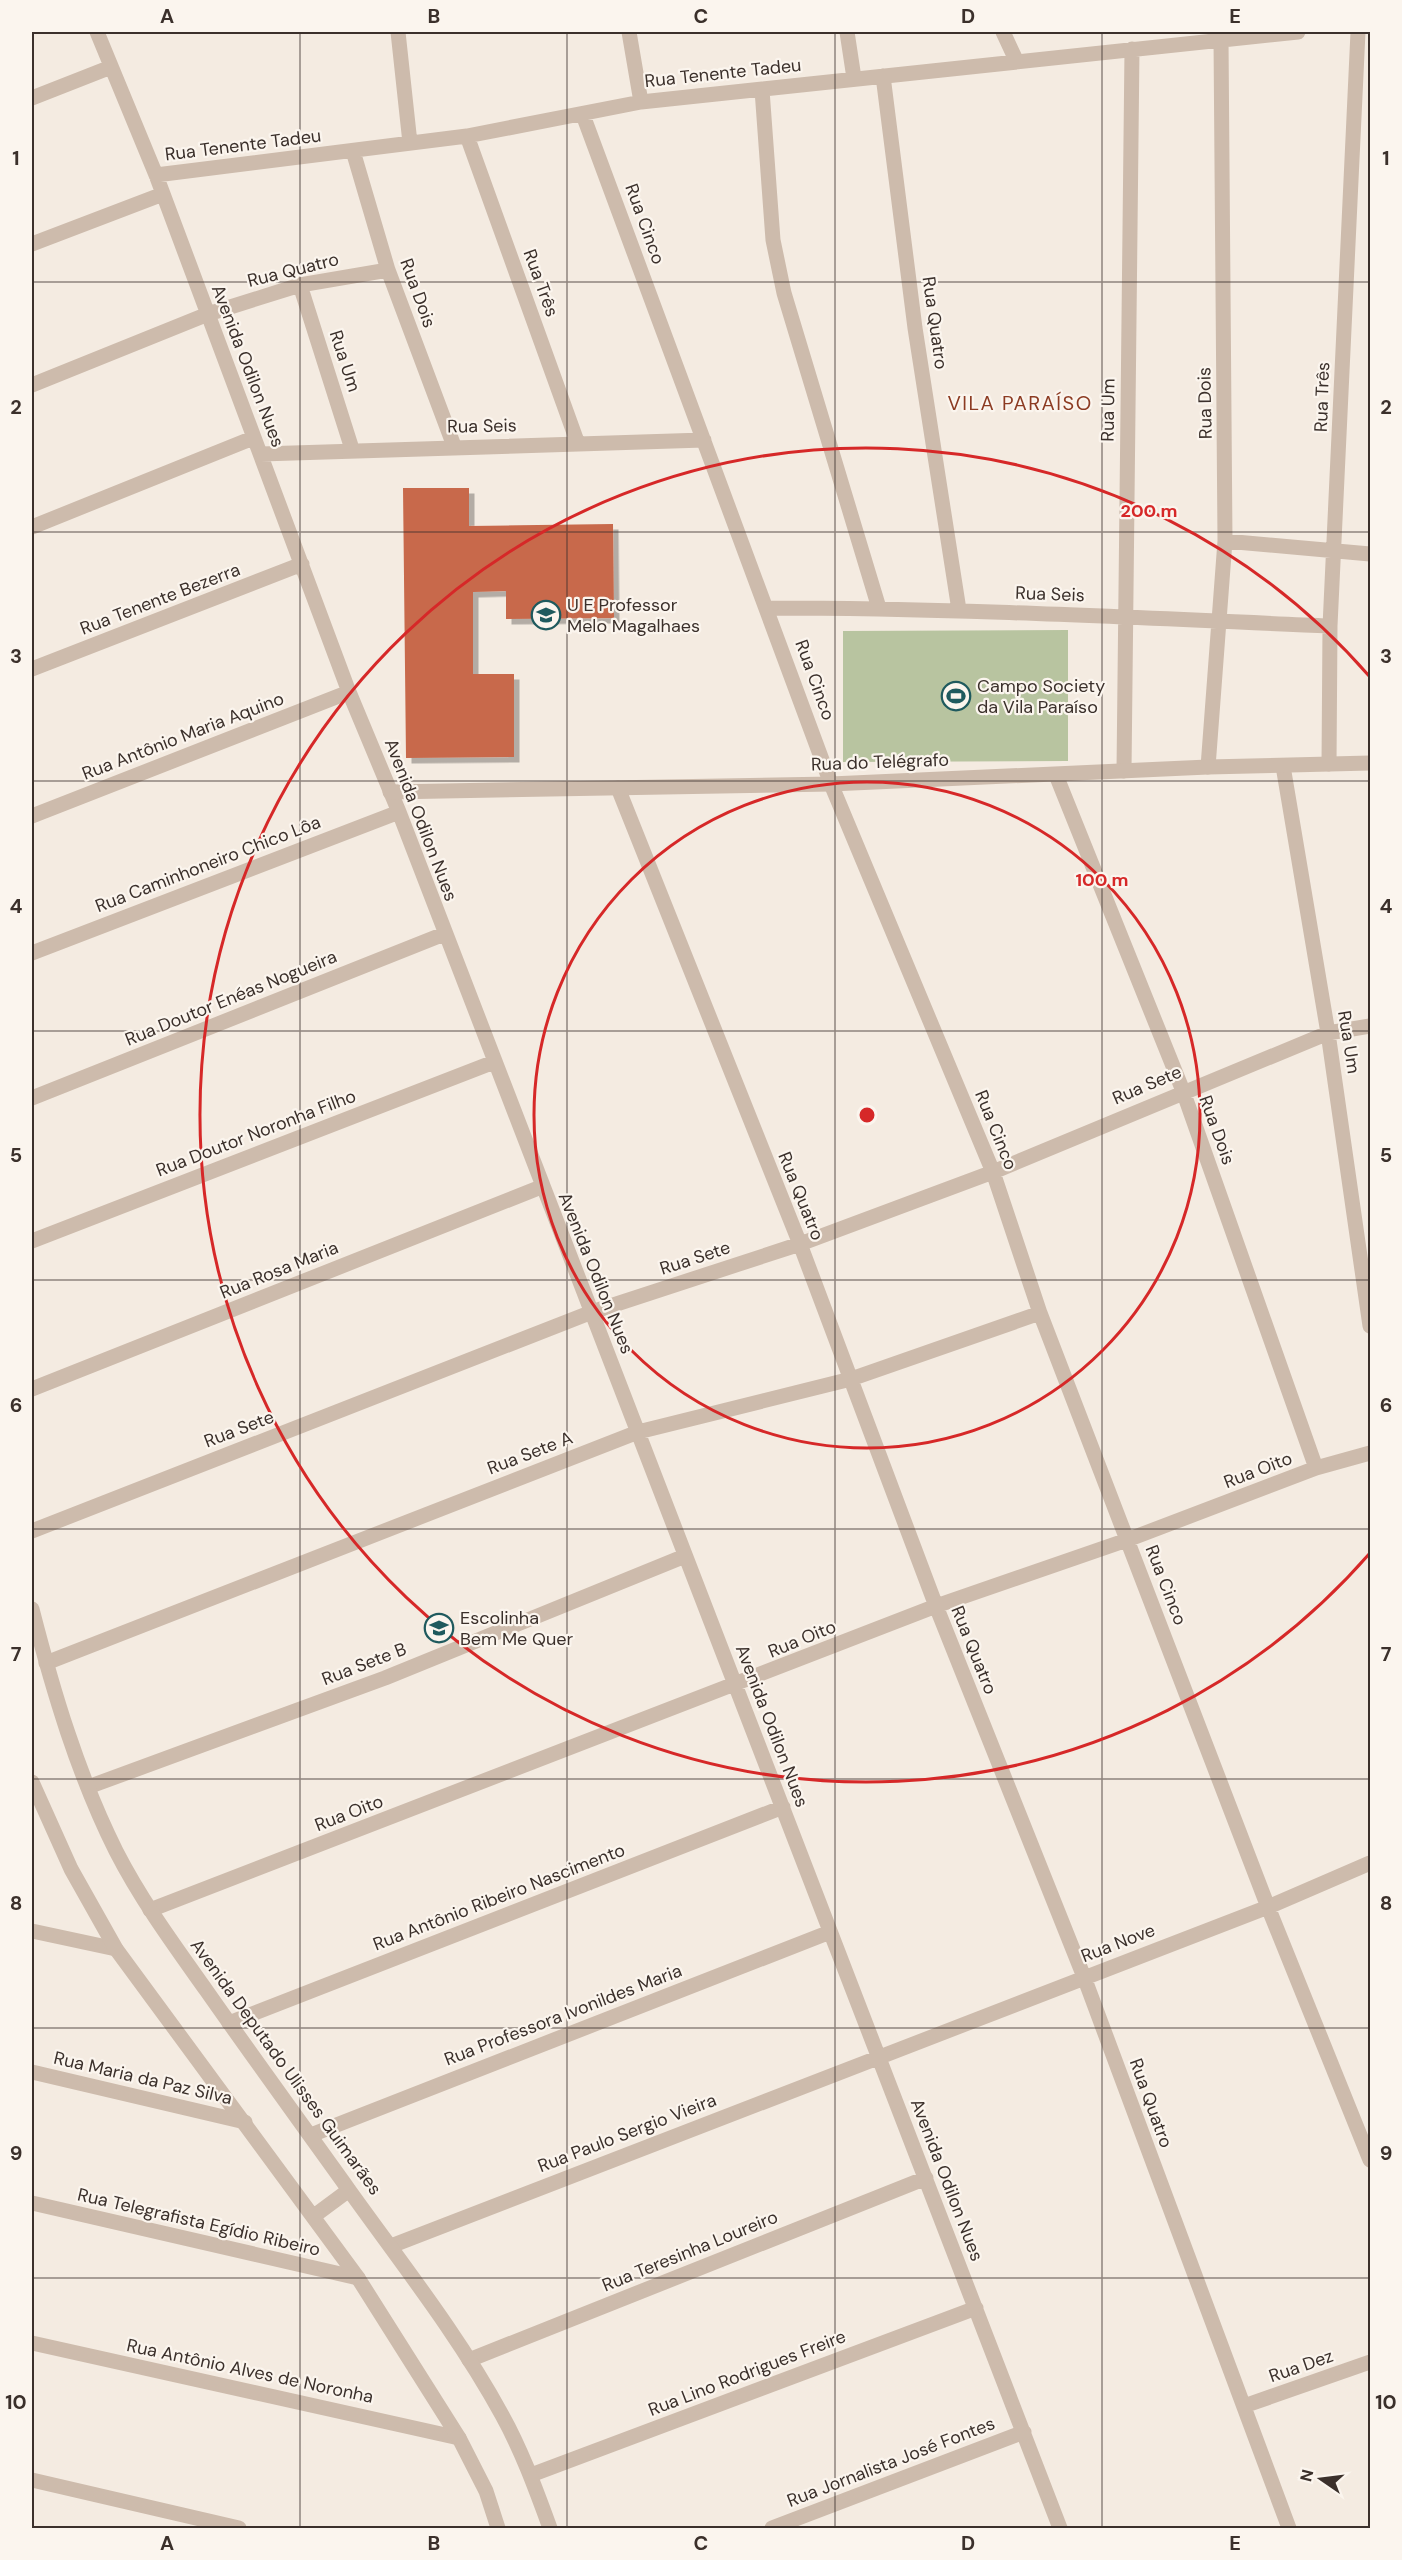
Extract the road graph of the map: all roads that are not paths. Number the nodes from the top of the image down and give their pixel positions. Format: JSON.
{"nodes":[{"id":1,"x":97,"y":32,"type":"edge"},
{"id":2,"x":398,"y":32,"type":"edge"},
{"id":3,"x":629,"y":32,"type":"edge"},
{"id":4,"x":847,"y":32,"type":"edge"},
{"id":5,"x":1003,"y":32,"type":"edge"},
{"id":6,"x":1279,"y":32,"type":"edge"},
{"id":7,"x":1298,"y":32,"type":"edge"},
{"id":8,"x":1358,"y":32,"type":"edge"},
{"id":9,"x":1221,"y":39,"type":"junction"},
{"id":10,"x":1132,"y":49,"type":"junction"},
{"id":11,"x":1016,"y":60,"type":"junction"},
{"id":12,"x":111,"y":67,"type":"junction"},
{"id":13,"x":883,"y":76,"type":"junction"},
{"id":14,"x":854,"y":78,"type":"junction"},
{"id":15,"x":762,"y":90,"type":"junction"},
{"id":16,"x":32,"y":98,"type":"edge"},
{"id":17,"x":640,"y":102,"type":"junction"},
{"id":18,"x":583,"y":115,"type":"junction"},
{"id":19,"x":466,"y":136,"type":"junction"},
{"id":20,"x":410,"y":142,"type":"junction"},
{"id":21,"x":353,"y":151,"type":"junction"},
{"id":22,"x":156,"y":175,"type":"junction"},
{"id":23,"x":163,"y":194,"type":"junction"},
{"id":24,"x":32,"y":244,"type":"edge"},
{"id":25,"x":388,"y":270,"type":"junction"},
{"id":26,"x":300,"y":285,"type":"junction"},
{"id":27,"x":208,"y":314,"type":"junction"},
{"id":28,"x":32,"y":386,"type":"edge"},
{"id":29,"x":253,"y":438,"type":"junction"},
{"id":30,"x":704,"y":440,"type":"junction"},
{"id":31,"x":578,"y":444,"type":"junction"},
{"id":32,"x":454,"y":446,"type":"junction"},
{"id":33,"x":352,"y":449,"type":"junction"},
{"id":34,"x":261,"y":454,"type":"junction"},
{"id":35,"x":32,"y":527,"type":"edge"},
{"id":36,"x":1226,"y":541,"type":"junction"},
{"id":37,"x":1335,"y":550,"type":"junction"},
{"id":38,"x":1371,"y":554,"type":"edge"},
{"id":39,"x":302,"y":564,"type":"junction"},
{"id":40,"x":768,"y":608,"type":"junction"},
{"id":41,"x":879,"y":608,"type":"junction"},
{"id":42,"x":959,"y":610,"type":"junction"},
{"id":43,"x":1125,"y":616,"type":"junction"},
{"id":44,"x":1221,"y":621,"type":"junction"},
{"id":45,"x":1330,"y":626,"type":"junction"},
{"id":46,"x":32,"y":669,"type":"edge"},
{"id":47,"x":349,"y":692,"type":"junction"},
{"id":48,"x":1329,"y":764,"type":"junction"},
{"id":49,"x":1371,"y":764,"type":"edge"},
{"id":50,"x":1208,"y":766,"type":"junction"},
{"id":51,"x":1283,"y":766,"type":"junction"},
{"id":52,"x":1124,"y":771,"type":"junction"},
{"id":53,"x":1056,"y":775,"type":"junction"},
{"id":54,"x":831,"y":784,"type":"junction"},
{"id":55,"x":618,"y":788,"type":"junction"},
{"id":56,"x":390,"y":792,"type":"junction"},
{"id":57,"x":399,"y":812,"type":"junction"},
{"id":58,"x":32,"y":816,"type":"edge"},
{"id":59,"x":444,"y":934,"type":"junction"},
{"id":60,"x":32,"y":953,"type":"edge"},
{"id":61,"x":1371,"y":1026,"type":"edge"},
{"id":62,"x":1328,"y":1033,"type":"junction"},
{"id":63,"x":494,"y":1062,"type":"junction"},
{"id":64,"x":1183,"y":1091,"type":"junction"},
{"id":65,"x":32,"y":1098,"type":"edge"},
{"id":66,"x":993,"y":1172,"type":"junction"},
{"id":67,"x":541,"y":1187,"type":"junction"},
{"id":68,"x":32,"y":1241,"type":"edge"},
{"id":69,"x":800,"y":1244,"type":"junction"},
{"id":70,"x":592,"y":1312,"type":"junction"},
{"id":71,"x":1040,"y":1313,"type":"junction"},
{"id":72,"x":1371,"y":1326,"type":"edge"},
{"id":73,"x":851,"y":1379,"type":"junction"},
{"id":74,"x":32,"y":1389,"type":"edge"},
{"id":75,"x":638,"y":1432,"type":"junction"},
{"id":76,"x":1371,"y":1453,"type":"edge"},
{"id":77,"x":1317,"y":1468,"type":"junction"},
{"id":78,"x":32,"y":1531,"type":"edge"},
{"id":79,"x":1127,"y":1540,"type":"junction"},
{"id":80,"x":685,"y":1556,"type":"junction"},
{"id":81,"x":936,"y":1606,"type":"junction"},
{"id":82,"x":32,"y":1609,"type":"edge"},
{"id":83,"x":46,"y":1663,"type":"junction"},
{"id":84,"x":735,"y":1686,"type":"junction"},
{"id":85,"x":32,"y":1782,"type":"edge"},
{"id":86,"x":88,"y":1787,"type":"junction"},
{"id":87,"x":35,"y":1799,"type":"edge"},
{"id":88,"x":783,"y":1807,"type":"junction"},
{"id":89,"x":1371,"y":1863,"type":"edge"},
{"id":90,"x":1268,"y":1907,"type":"junction"},
{"id":91,"x":150,"y":1910,"type":"junction"},
{"id":92,"x":32,"y":1931,"type":"edge"},
{"id":93,"x":830,"y":1932,"type":"junction"},
{"id":94,"x":117,"y":1949,"type":"junction"},
{"id":95,"x":1084,"y":1977,"type":"junction"},
{"id":96,"x":229,"y":2023,"type":"junction"},
{"id":97,"x":878,"y":2057,"type":"junction"},
{"id":98,"x":32,"y":2072,"type":"edge"},
{"id":99,"x":245,"y":2122,"type":"junction"},
{"id":100,"x":311,"y":2134,"type":"junction"},
{"id":101,"x":1371,"y":2160,"type":"edge"},
{"id":102,"x":926,"y":2178,"type":"junction"},
{"id":103,"x":349,"y":2190,"type":"junction"},
{"id":104,"x":32,"y":2203,"type":"edge"},
{"id":105,"x":314,"y":2216,"type":"junction"},
{"id":106,"x":391,"y":2246,"type":"junction"},
{"id":107,"x":358,"y":2278,"type":"junction"},
{"id":108,"x":976,"y":2308,"type":"junction"},
{"id":109,"x":32,"y":2343,"type":"edge"},
{"id":110,"x":469,"y":2360,"type":"junction"},
{"id":111,"x":1371,"y":2362,"type":"edge"},
{"id":112,"x":1244,"y":2406,"type":"junction"},
{"id":113,"x":1024,"y":2432,"type":"junction"},
{"id":114,"x":459,"y":2438,"type":"junction"},
{"id":115,"x":531,"y":2475,"type":"junction"},
{"id":116,"x":32,"y":2480,"type":"edge"},
{"id":117,"x":239,"y":2529,"type":"edge"},
{"id":118,"x":498,"y":2529,"type":"edge"},
{"id":119,"x":550,"y":2529,"type":"edge"},
{"id":120,"x":772,"y":2529,"type":"edge"},
{"id":121,"x":1060,"y":2529,"type":"edge"},
{"id":122,"x":1289,"y":2529,"type":"edge"}],
"edges":[{"from":1,"to":12,"type":"street","name":"Avenida Odilon Nues"},
{"from":2,"to":20,"type":"street"},
{"from":3,"to":17,"type":"street"},
{"from":4,"to":14,"type":"street"},
{"from":5,"to":11,"type":"street"},
{"from":6,"to":7,"type":"street","name":"Rua Tenente Tadeu"},
{"from":6,"to":9,"type":"street","name":"Rua Tenente Tadeu"},
{"from":8,"to":37,"type":"street","name":"Rua Três"},
{"from":9,"to":10,"type":"street","name":"Rua Tenente Tadeu"},
{"from":9,"to":36,"type":"street","name":"Rua Dois"},
{"from":10,"to":11,"type":"street","name":"Rua Tenente Tadeu"},
{"from":10,"to":43,"type":"street","name":"Rua Um"},
{"from":11,"to":13,"type":"street","name":"Rua Tenente Tadeu"},
{"from":12,"to":16,"type":"street"},
{"from":12,"to":22,"type":"street","name":"Avenida Odilon Nues"},
{"from":13,"to":14,"type":"street","name":"Rua Tenente Tadeu"},
{"from":13,"to":42,"type":"street","name":"Rua Quatro"},
{"from":14,"to":15,"type":"street","name":"Rua Tenente Tadeu"},
{"from":15,"to":17,"type":"street","name":"Rua Tenente Tadeu"},
{"from":15,"to":41,"type":"street"},
{"from":17,"to":18,"type":"street","name":"Rua Tenente Tadeu"},
{"from":18,"to":19,"type":"street","name":"Rua Tenente Tadeu"},
{"from":18,"to":30,"type":"street","name":"Rua Cinco"},
{"from":19,"to":20,"type":"street","name":"Rua Tenente Tadeu"},
{"from":19,"to":31,"type":"street","name":"Rua Três"},
{"from":20,"to":21,"type":"street","name":"Rua Tenente Tadeu"},
{"from":21,"to":22,"type":"street","name":"Rua Tenente Tadeu"},
{"from":21,"to":25,"type":"street","name":"Rua Dois"},
{"from":22,"to":23,"type":"street","name":"Avenida Odilon Nues"},
{"from":23,"to":24,"type":"street"},
{"from":23,"to":27,"type":"street","name":"Avenida Odilon Nues"},
{"from":25,"to":26,"type":"street","name":"Rua Quatro"},
{"from":25,"to":32,"type":"street","name":"Rua Dois"},
{"from":26,"to":27,"type":"street","name":"Rua Quatro"},
{"from":26,"to":33,"type":"street","name":"Rua Um"},
{"from":27,"to":28,"type":"street","name":"Rua Quatro"},
{"from":27,"to":29,"type":"street","name":"Avenida Odilon Nues"},
{"from":29,"to":34,"type":"street","name":"Avenida Odilon Nues"},
{"from":29,"to":35,"type":"street"},
{"from":30,"to":31,"type":"street","name":"Rua Seis"},
{"from":30,"to":40,"type":"street","name":"Rua Cinco"},
{"from":31,"to":32,"type":"street","name":"Rua Seis"},
{"from":32,"to":33,"type":"street","name":"Rua Seis"},
{"from":33,"to":34,"type":"street","name":"Rua Seis"},
{"from":34,"to":39,"type":"street","name":"Avenida Odilon Nues"},
{"from":36,"to":37,"type":"street"},
{"from":36,"to":44,"type":"street","name":"Rua Dois"},
{"from":37,"to":38,"type":"street"},
{"from":37,"to":45,"type":"street","name":"Rua Três"},
{"from":39,"to":46,"type":"street","name":"Rua Tenente Bezerra"},
{"from":39,"to":47,"type":"street","name":"Avenida Odilon Nues"},
{"from":40,"to":41,"type":"street","name":"Rua Seis"},
{"from":40,"to":54,"type":"street","name":"Rua Cinco"},
{"from":41,"to":42,"type":"street","name":"Rua Seis"},
{"from":42,"to":43,"type":"street","name":"Rua Seis"},
{"from":43,"to":44,"type":"street","name":"Rua Seis"},
{"from":43,"to":52,"type":"street","name":"Rua Um"},
{"from":44,"to":45,"type":"street","name":"Rua Seis"},
{"from":44,"to":50,"type":"street","name":"Rua Dois"},
{"from":45,"to":48,"type":"street","name":"Rua Três"},
{"from":47,"to":56,"type":"street","name":"Avenida Odilon Nues"},
{"from":47,"to":58,"type":"street","name":"Rua Antônio Maria Aquino"},
{"from":48,"to":49,"type":"street","name":"Rua do Telégrafo"},
{"from":48,"to":51,"type":"street","name":"Rua do Telégrafo"},
{"from":50,"to":51,"type":"street","name":"Rua do Telégrafo"},
{"from":50,"to":52,"type":"street","name":"Rua do Telégrafo"},
{"from":51,"to":62,"type":"street","name":"Rua Um"},
{"from":52,"to":53,"type":"street","name":"Rua do Telégrafo"},
{"from":53,"to":54,"type":"street","name":"Rua do Telégrafo"},
{"from":53,"to":64,"type":"street","name":"Rua Dois"},
{"from":54,"to":55,"type":"street","name":"Rua do Telégrafo"},
{"from":54,"to":66,"type":"street","name":"Rua Cinco"},
{"from":55,"to":56,"type":"street","name":"Rua do Telégrafo"},
{"from":55,"to":69,"type":"street","name":"Rua Quatro"},
{"from":56,"to":57,"type":"street","name":"Avenida Odilon Nues"},
{"from":57,"to":59,"type":"street","name":"Avenida Odilon Nues"},
{"from":57,"to":60,"type":"street","name":"Rua Caminhoneiro Chico Lôa"},
{"from":59,"to":63,"type":"street","name":"Avenida Odilon Nues"},
{"from":59,"to":65,"type":"street","name":"Rua Doutor Enéas Nogueira"},
{"from":61,"to":62,"type":"street","name":"Rua Sete"},
{"from":62,"to":64,"type":"street","name":"Rua Sete"},
{"from":62,"to":72,"type":"street","name":"Rua Um"},
{"from":63,"to":67,"type":"street","name":"Avenida Odilon Nues"},
{"from":63,"to":68,"type":"street","name":"Rua Doutor Noronha Filho"},
{"from":64,"to":66,"type":"street","name":"Rua Sete"},
{"from":64,"to":77,"type":"street","name":"Rua Dois"},
{"from":66,"to":69,"type":"street","name":"Rua Sete"},
{"from":66,"to":71,"type":"street","name":"Rua Cinco"},
{"from":67,"to":70,"type":"street","name":"Avenida Odilon Nues"},
{"from":67,"to":74,"type":"street","name":"Rua Rosa Maria"},
{"from":69,"to":70,"type":"street","name":"Rua Sete"},
{"from":69,"to":73,"type":"street","name":"Rua Quatro"},
{"from":70,"to":75,"type":"street","name":"Avenida Odilon Nues"},
{"from":70,"to":78,"type":"street","name":"Rua Sete"},
{"from":71,"to":73,"type":"street","name":"Rua Sete A"},
{"from":71,"to":79,"type":"street","name":"Rua Cinco"},
{"from":73,"to":75,"type":"street","name":"Rua Sete A"},
{"from":73,"to":81,"type":"street","name":"Rua Quatro"},
{"from":75,"to":80,"type":"street","name":"Avenida Odilon Nues"},
{"from":75,"to":83,"type":"street","name":"Rua Sete A"},
{"from":76,"to":77,"type":"street","name":"Rua Oito"},
{"from":77,"to":79,"type":"street","name":"Rua Oito"},
{"from":79,"to":81,"type":"street","name":"Rua Oito"},
{"from":79,"to":90,"type":"street","name":"Rua Cinco"},
{"from":80,"to":84,"type":"street","name":"Avenida Odilon Nues"},
{"from":80,"to":86,"type":"street","name":"Rua Sete B"},
{"from":81,"to":84,"type":"street","name":"Rua Oito"},
{"from":81,"to":95,"type":"street","name":"Rua Quatro"},
{"from":82,"to":83,"type":"street","name":"Avenida Deputado Ulisses Guimarães"},
{"from":83,"to":86,"type":"street","name":"Avenida Deputado Ulisses Guimarães"},
{"from":84,"to":88,"type":"street","name":"Avenida Odilon Nues"},
{"from":84,"to":91,"type":"street","name":"Rua Oito"},
{"from":85,"to":87,"type":"street"},
{"from":86,"to":91,"type":"street","name":"Avenida Deputado Ulisses Guimarães"},
{"from":87,"to":94,"type":"street"},
{"from":88,"to":93,"type":"street","name":"Avenida Odilon Nues"},
{"from":88,"to":96,"type":"street","name":"Rua Antônio Ribeiro Nascimento"},
{"from":89,"to":90,"type":"street","name":"Rua Nove"},
{"from":90,"to":95,"type":"street","name":"Rua Nove"},
{"from":90,"to":101,"type":"street","name":"Rua Cinco"},
{"from":91,"to":96,"type":"street","name":"Avenida Deputado Ulisses Guimarães"},
{"from":92,"to":94,"type":"street"},
{"from":93,"to":97,"type":"street","name":"Avenida Odilon Nues"},
{"from":93,"to":100,"type":"street","name":"Rua Professora Ivonildes Maria"},
{"from":94,"to":99,"type":"street"},
{"from":95,"to":97,"type":"street","name":"Rua Nove"},
{"from":95,"to":112,"type":"street","name":"Rua Quatro"},
{"from":96,"to":100,"type":"street","name":"Avenida Deputado Ulisses Guimarães"},
{"from":97,"to":102,"type":"street","name":"Avenida Odilon Nues"},
{"from":97,"to":106,"type":"street","name":"Rua Paulo Sergio Vieira"},
{"from":98,"to":99,"type":"street","name":"Rua Maria da Paz Silva"},
{"from":99,"to":105,"type":"street"},
{"from":100,"to":103,"type":"street","name":"Avenida Deputado Ulisses Guimarães"},
{"from":102,"to":108,"type":"street","name":"Avenida Odilon Nues"},
{"from":102,"to":110,"type":"street","name":"Rua Teresinha Loureiro"},
{"from":103,"to":105,"type":"street"},
{"from":103,"to":106,"type":"street","name":"Avenida Deputado Ulisses Guimarães"},
{"from":104,"to":107,"type":"street","name":"Rua Telegrafista Egídio Ribeiro"},
{"from":105,"to":107,"type":"street"},
{"from":106,"to":110,"type":"street","name":"Avenida Deputado Ulisses Guimarães"},
{"from":107,"to":114,"type":"street"},
{"from":108,"to":113,"type":"street","name":"Avenida Odilon Nues"},
{"from":108,"to":115,"type":"street","name":"Rua Lino Rodrigues Freire"},
{"from":109,"to":114,"type":"street","name":"Rua Antônio Alves de Noronha"},
{"from":110,"to":115,"type":"street","name":"Avenida Deputado Ulisses Guimarães"},
{"from":111,"to":112,"type":"street","name":"Rua Dez"},
{"from":112,"to":122,"type":"street","name":"Rua Quatro"},
{"from":113,"to":120,"type":"street","name":"Rua Jornalista José Fontes"},
{"from":113,"to":121,"type":"street","name":"Avenida Odilon Nues"},
{"from":114,"to":118,"type":"street"},
{"from":115,"to":119,"type":"street","name":"Avenida Deputado Ulisses Guimarães"},
{"from":116,"to":117,"type":"street"}]}
